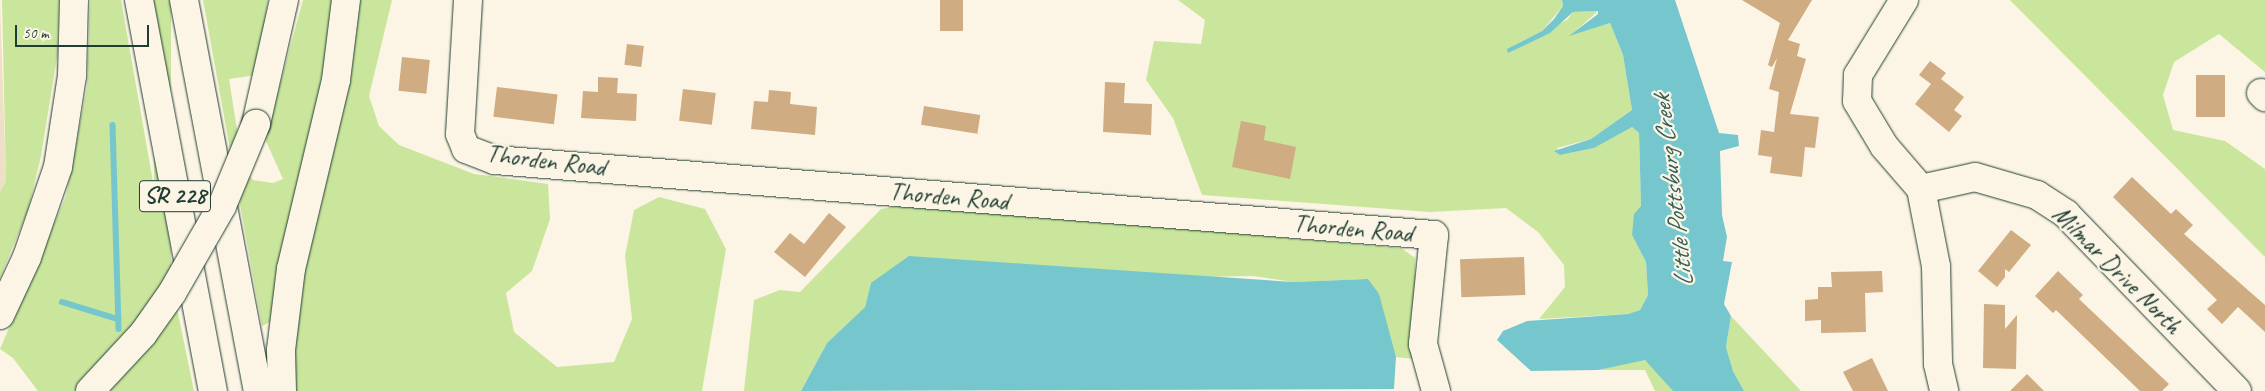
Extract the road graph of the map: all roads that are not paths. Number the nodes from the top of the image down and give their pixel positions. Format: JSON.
{"nodes":[{"id":1,"x":74,"y":0,"type":"edge"},
{"id":2,"x":139,"y":0,"type":"edge"},
{"id":3,"x":184,"y":0,"type":"edge"},
{"id":4,"x":284,"y":0,"type":"edge"},
{"id":5,"x":346,"y":0,"type":"edge"},
{"id":6,"x":468,"y":0,"type":"edge"},
{"id":7,"x":1904,"y":0,"type":"edge"},
{"id":8,"x":1921,"y":189,"type":"junction"},
{"id":9,"x":0,"y":315,"type":"edge"},
{"id":10,"x":90,"y":391,"type":"edge"},
{"id":11,"x":213,"y":391,"type":"edge"},
{"id":12,"x":258,"y":391,"type":"edge"},
{"id":13,"x":282,"y":391,"type":"edge"},
{"id":14,"x":1436,"y":391,"type":"edge"},
{"id":15,"x":1944,"y":391,"type":"edge"},
{"id":16,"x":2237,"y":391,"type":"edge"}],
"edges":[{"from":1,"to":9,"type":"main road"},
{"from":2,"to":11,"type":"main road","number":"SR 228"},
{"from":3,"to":12,"type":"main road","number":"SR 228"},
{"from":4,"to":10,"type":"main road","bridge":true},
{"from":5,"to":13,"type":"main road"},
{"from":6,"to":14,"type":"main road","name":"Thorden Road"},
{"from":7,"to":8,"type":"main road"},
{"from":8,"to":15,"type":"main road"},
{"from":8,"to":16,"type":"main road","name":"Milmar Drive North"}]}
